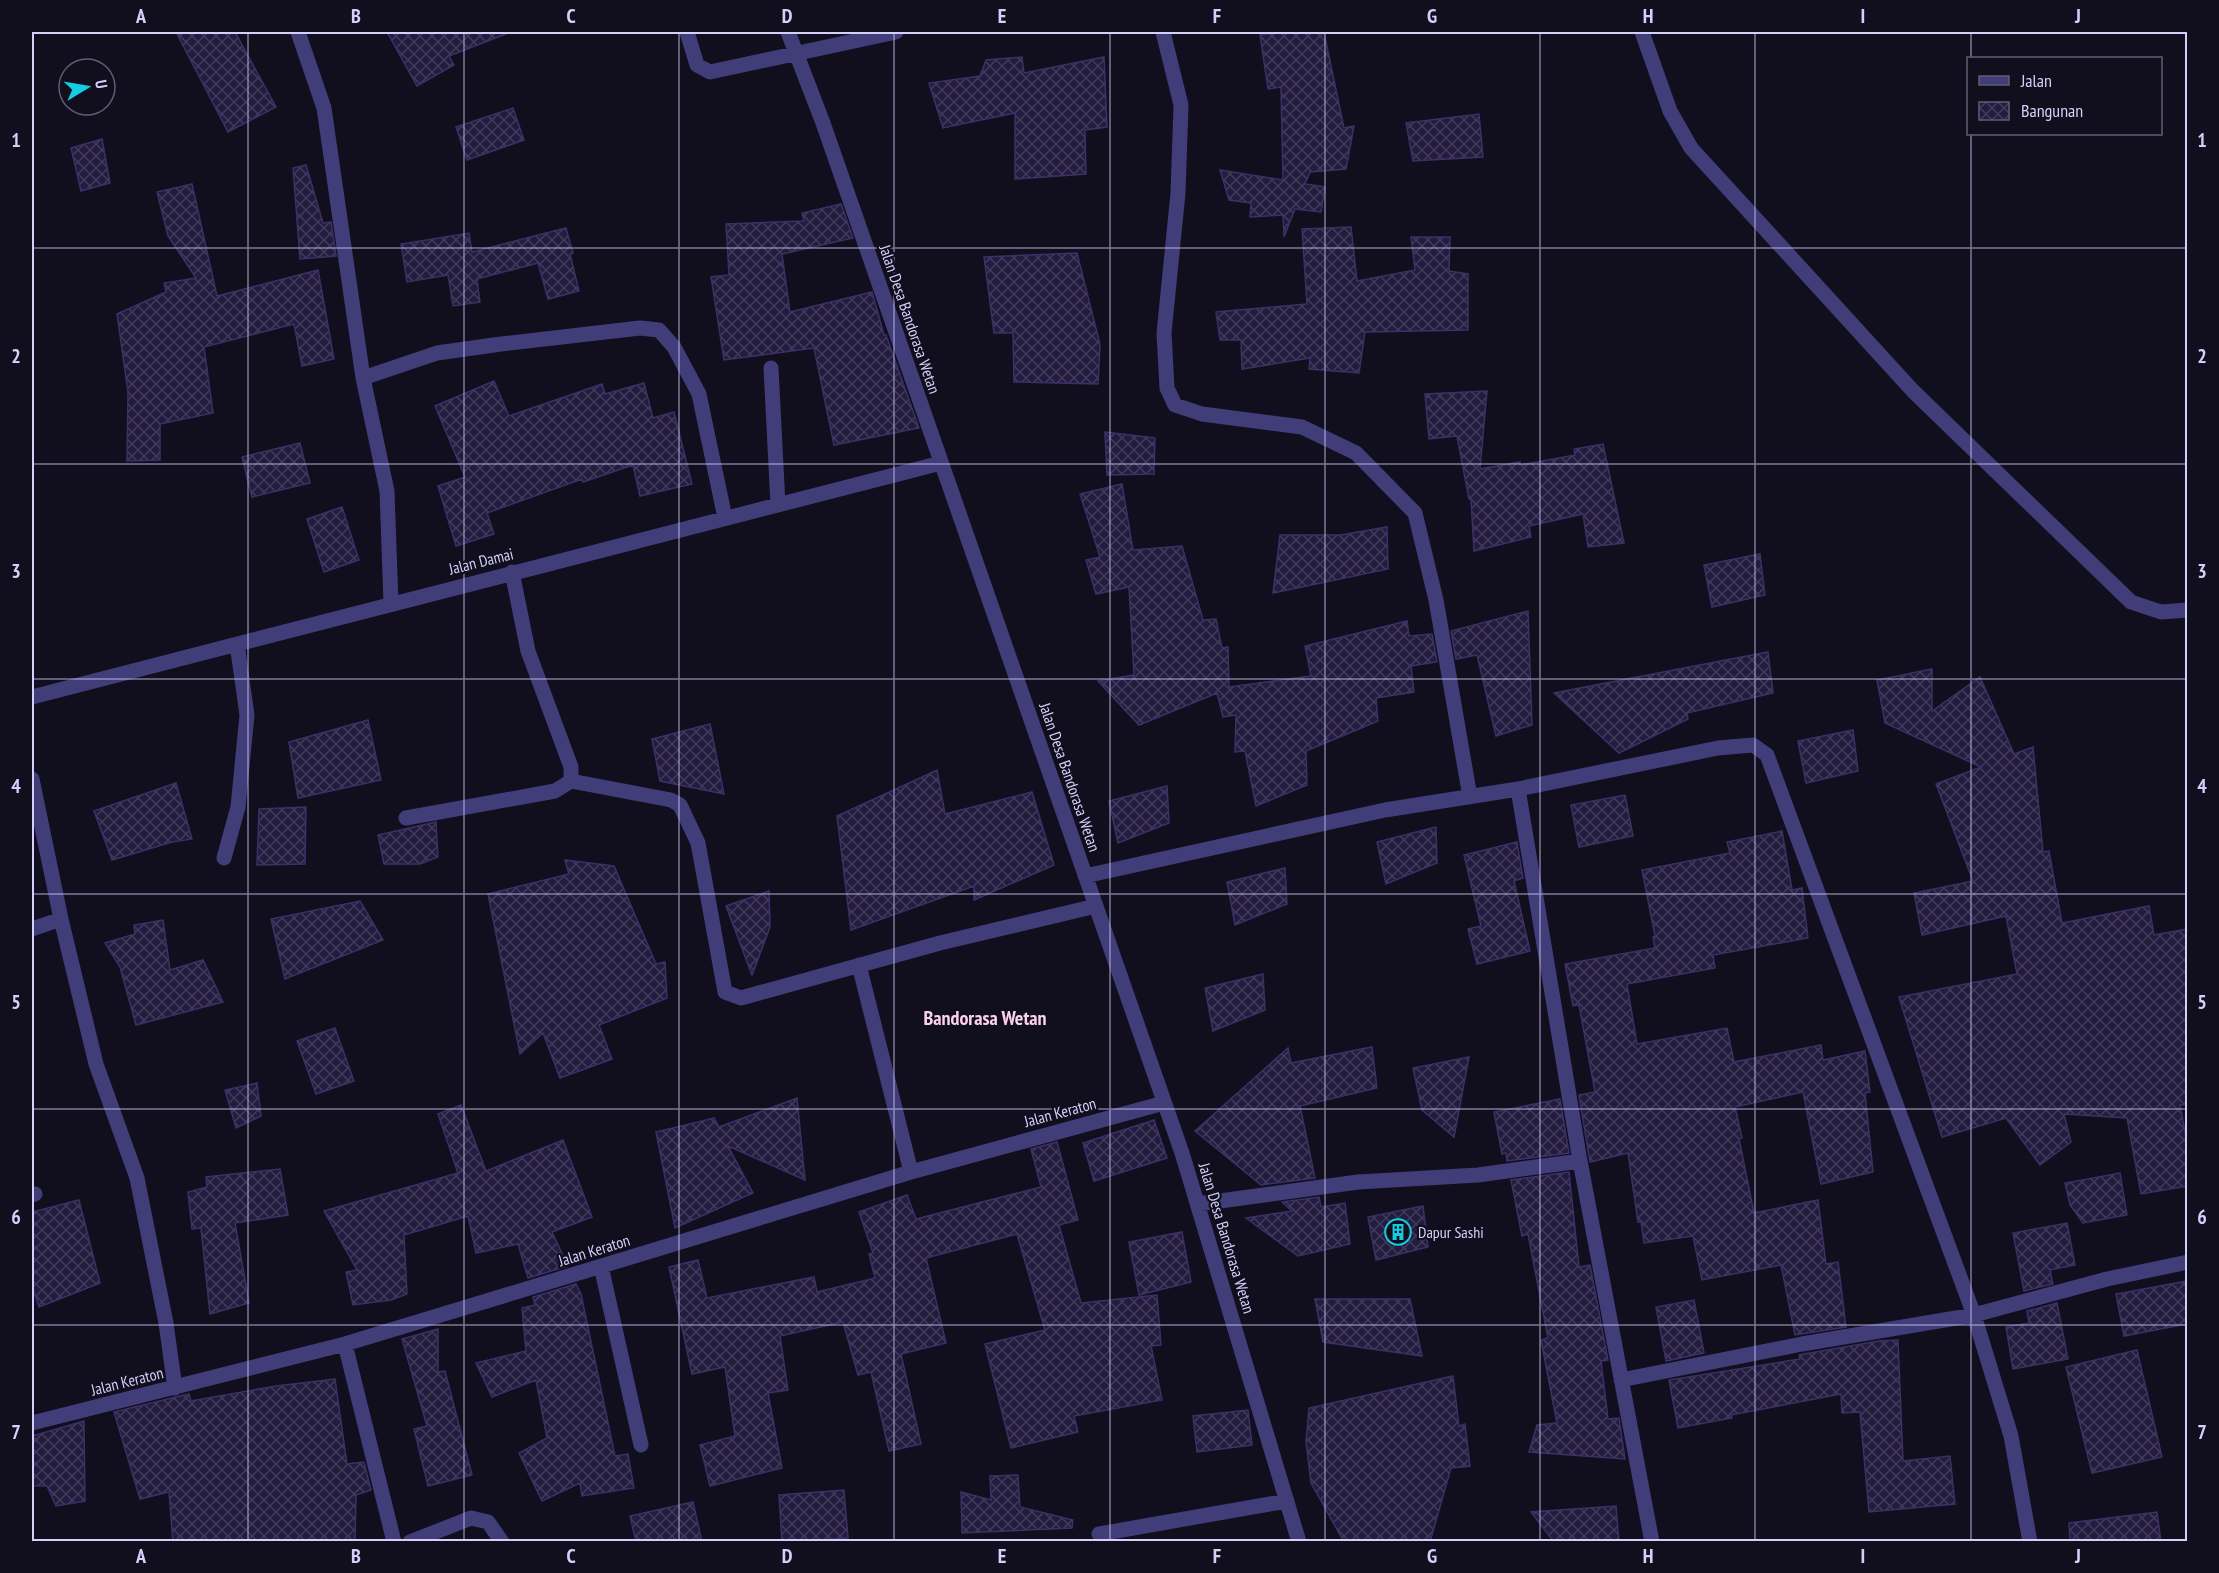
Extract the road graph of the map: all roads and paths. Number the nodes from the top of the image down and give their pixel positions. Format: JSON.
{"nodes":[{"id":1,"x":298,"y":32,"type":"edge"},
{"id":2,"x":687,"y":32,"type":"edge"},
{"id":3,"x":788,"y":32,"type":"edge"},
{"id":4,"x":896,"y":32,"type":"edge"},
{"id":5,"x":1163,"y":32,"type":"edge"},
{"id":6,"x":1642,"y":32,"type":"edge"},
{"id":7,"x":796,"y":54,"type":"junction"},
{"id":8,"x":771,"y":368,"type":"dead end"},
{"id":9,"x":363,"y":378,"type":"junction"},
{"id":10,"x":941,"y":463,"type":"junction"},
{"id":11,"x":778,"y":505,"type":"junction"},
{"id":12,"x":725,"y":518,"type":"junction"},
{"id":13,"x":512,"y":572,"type":"junction"},
{"id":14,"x":390,"y":603,"type":"junction"},
{"id":15,"x":2187,"y":610,"type":"edge"},
{"id":16,"x":237,"y":644,"type":"junction"},
{"id":17,"x":32,"y":697,"type":"edge"},
{"id":18,"x":32,"y":779,"type":"edge"},
{"id":19,"x":571,"y":781,"type":"junction"},
{"id":20,"x":1518,"y":789,"type":"junction"},
{"id":21,"x":1470,"y":797,"type":"junction"},
{"id":22,"x":406,"y":818,"type":"dead end"},
{"id":23,"x":224,"y":858,"type":"dead end"},
{"id":24,"x":1085,"y":876,"type":"junction"},
{"id":25,"x":1096,"y":906,"type":"junction"},
{"id":26,"x":61,"y":919,"type":"junction"},
{"id":27,"x":32,"y":929,"type":"edge"},
{"id":28,"x":860,"y":966,"type":"junction"},
{"id":29,"x":1164,"y":1103,"type":"junction"},
{"id":30,"x":1580,"y":1161,"type":"junction"},
{"id":31,"x":911,"y":1172,"type":"junction"},
{"id":32,"x":1198,"y":1204,"type":"junction"},
{"id":33,"x":2187,"y":1262,"type":"edge"},
{"id":34,"x":601,"y":1266,"type":"junction"},
{"id":35,"x":1974,"y":1315,"type":"junction"},
{"id":36,"x":345,"y":1344,"type":"junction"},
{"id":37,"x":1621,"y":1380,"type":"junction"},
{"id":38,"x":175,"y":1388,"type":"junction"},
{"id":39,"x":32,"y":1424,"type":"edge"},
{"id":40,"x":640,"y":1445,"type":"dead end"},
{"id":41,"x":1287,"y":1501,"type":"junction"},
{"id":42,"x":1099,"y":1534,"type":"dead end"},
{"id":43,"x":2027,"y":1541,"type":"edge"},
{"id":44,"x":394,"y":1542,"type":"edge"},
{"id":45,"x":410,"y":1542,"type":"edge"},
{"id":46,"x":502,"y":1542,"type":"edge"},
{"id":47,"x":1299,"y":1542,"type":"edge"},
{"id":48,"x":1652,"y":1542,"type":"edge"}],
"edges":[{"from":1,"to":9,"type":"street"},
{"from":2,"to":7,"type":"street"},
{"from":3,"to":7,"type":"street","name":"Jalan Desa Bandorasa Wetan"},
{"from":4,"to":7,"type":"street"},
{"from":5,"to":21,"type":"street"},
{"from":6,"to":15,"type":"street"},
{"from":7,"to":10,"type":"street","name":"Jalan Desa Bandorasa Wetan"},
{"from":8,"to":11,"type":"street"},
{"from":9,"to":12,"type":"street"},
{"from":9,"to":14,"type":"street"},
{"from":10,"to":11,"type":"street","name":"Jalan Damai"},
{"from":10,"to":24,"type":"street","name":"Jalan Desa Bandorasa Wetan"},
{"from":11,"to":12,"type":"street","name":"Jalan Damai"},
{"from":12,"to":13,"type":"street","name":"Jalan Damai"},
{"from":13,"to":14,"type":"street","name":"Jalan Damai"},
{"from":13,"to":19,"type":"street"},
{"from":14,"to":16,"type":"street","name":"Jalan Damai"},
{"from":16,"to":17,"type":"street","name":"Jalan Damai"},
{"from":16,"to":23,"type":"street"},
{"from":18,"to":26,"type":"street"},
{"from":19,"to":22,"type":"street"},
{"from":19,"to":28,"type":"street"},
{"from":20,"to":21,"type":"street"},
{"from":20,"to":30,"type":"street"},
{"from":20,"to":35,"type":"street"},
{"from":21,"to":24,"type":"street"},
{"from":24,"to":25,"type":"street","name":"Jalan Desa Bandorasa Wetan"},
{"from":25,"to":28,"type":"street"},
{"from":25,"to":29,"type":"street","name":"Jalan Desa Bandorasa Wetan"},
{"from":26,"to":27,"type":"street"},
{"from":26,"to":38,"type":"street"},
{"from":28,"to":31,"type":"street"},
{"from":29,"to":31,"type":"street","name":"Jalan Keraton"},
{"from":29,"to":32,"type":"street","name":"Jalan Desa Bandorasa Wetan"},
{"from":30,"to":32,"type":"street"},
{"from":30,"to":37,"type":"street"},
{"from":31,"to":34,"type":"street","name":"Jalan Keraton"},
{"from":32,"to":41,"type":"street","name":"Jalan Desa Bandorasa Wetan"},
{"from":33,"to":35,"type":"street"},
{"from":34,"to":36,"type":"street","name":"Jalan Keraton"},
{"from":34,"to":40,"type":"street"},
{"from":35,"to":37,"type":"street"},
{"from":35,"to":43,"type":"street"},
{"from":36,"to":38,"type":"street","name":"Jalan Keraton"},
{"from":36,"to":44,"type":"street"},
{"from":37,"to":48,"type":"street"},
{"from":38,"to":39,"type":"street","name":"Jalan Keraton"},
{"from":41,"to":42,"type":"street"},
{"from":41,"to":47,"type":"street","name":"Jalan Desa Bandorasa Wetan"},
{"from":45,"to":46,"type":"street"}]}
